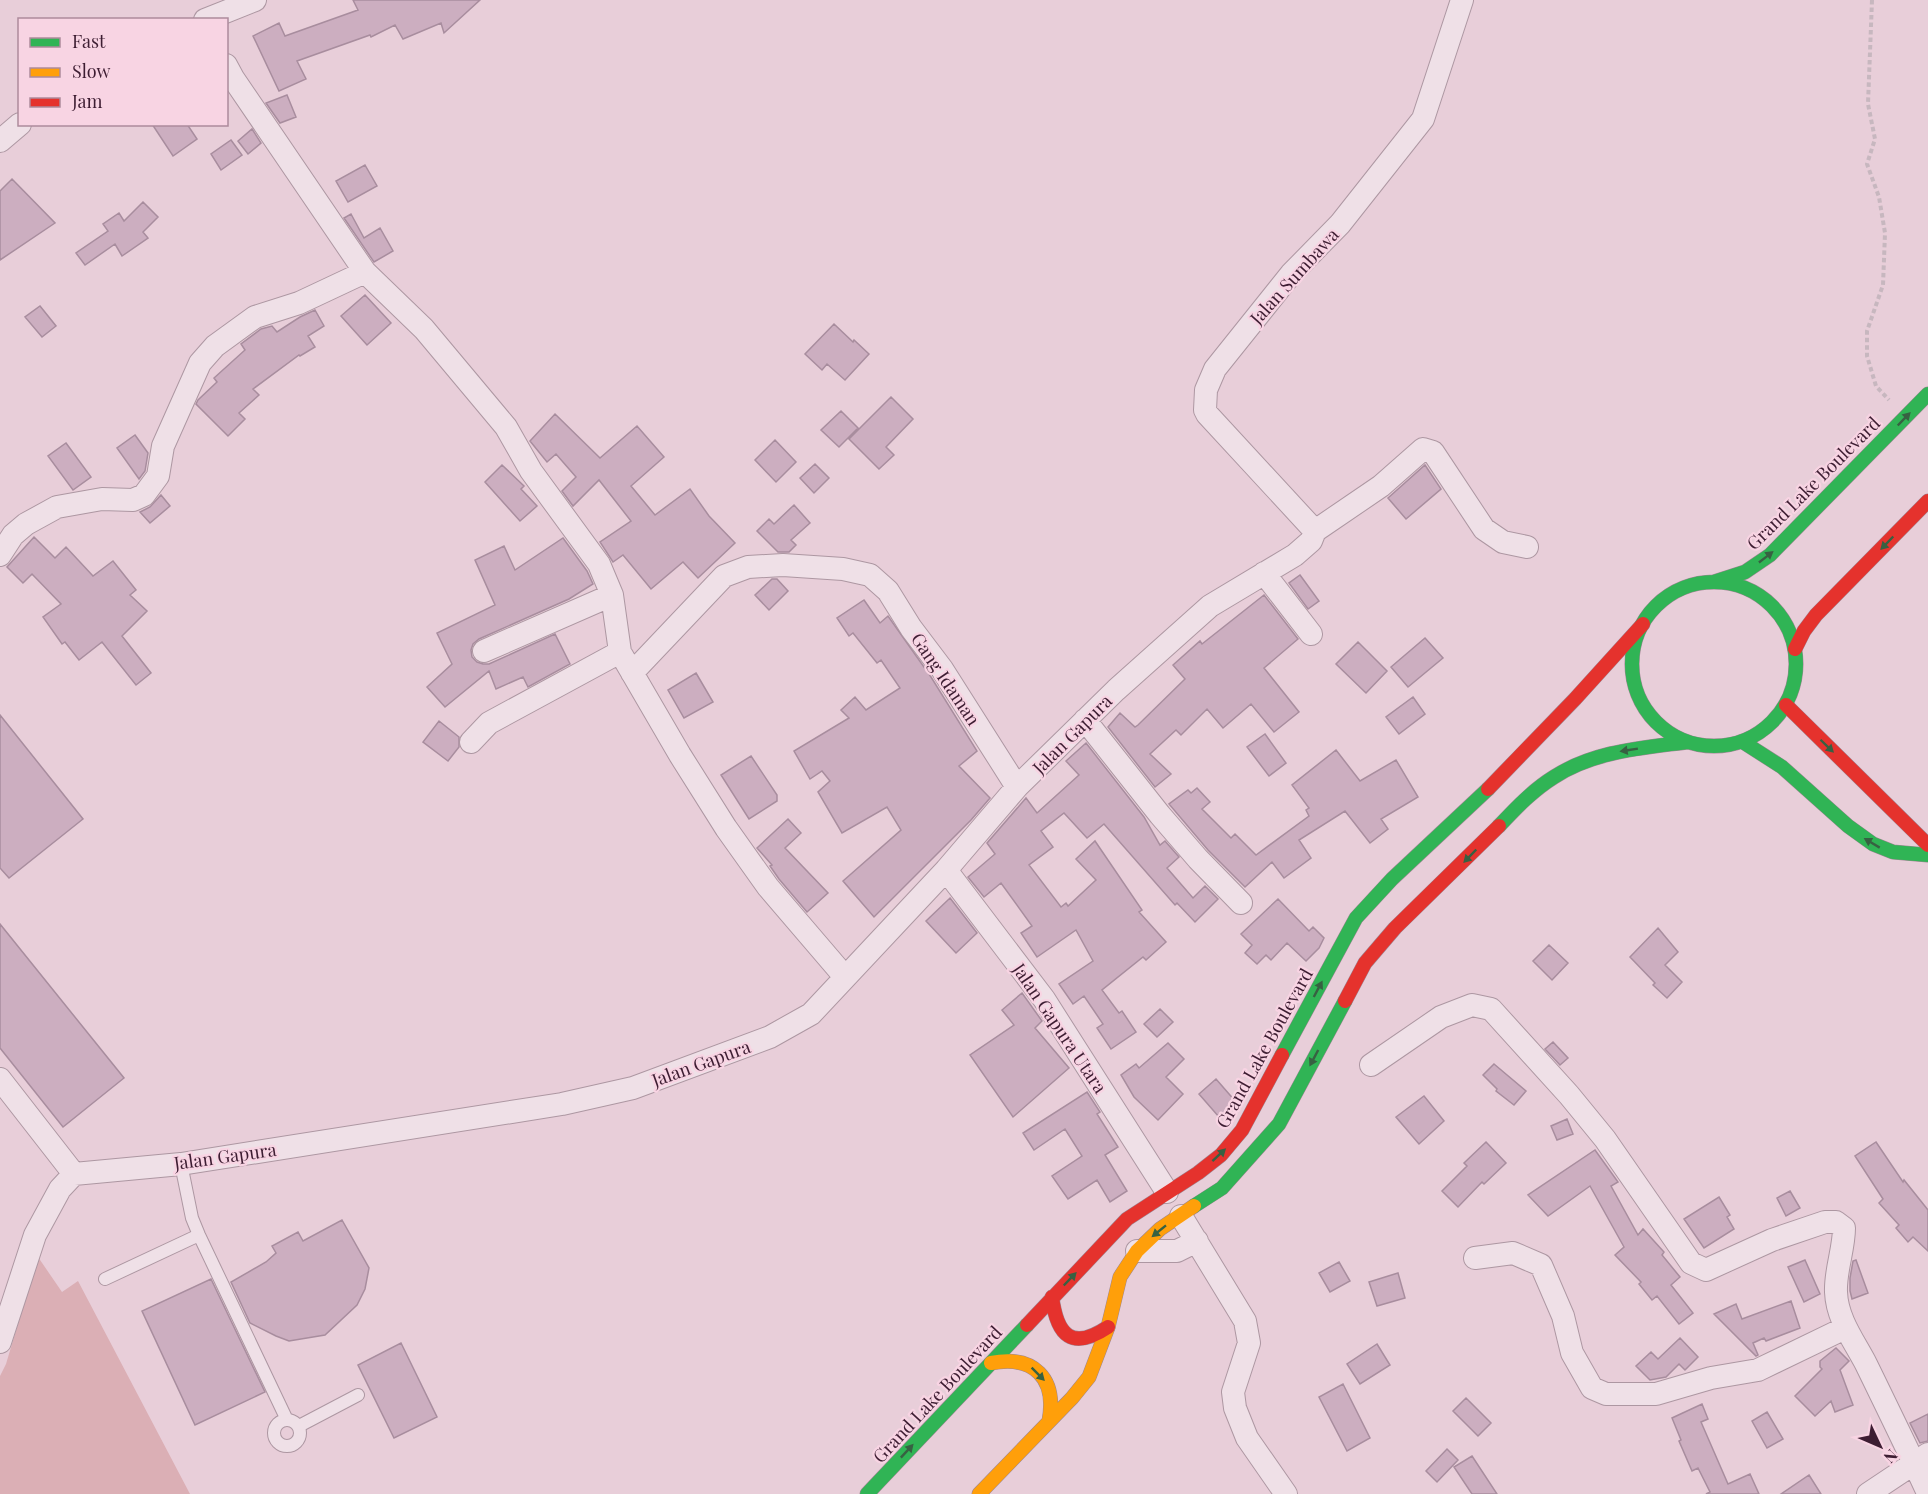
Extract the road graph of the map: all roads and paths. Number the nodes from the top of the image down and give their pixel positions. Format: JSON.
{"nodes":[{"id":1,"x":255,"y":0,"type":"edge"},
{"id":2,"x":1462,"y":0,"type":"edge"},
{"id":3,"x":1872,"y":0,"type":"edge"},
{"id":4,"x":210,"y":18,"type":"edge"},
{"id":5,"x":228,"y":69,"type":"edge"},
{"id":6,"x":18,"y":126,"type":"edge"},
{"id":7,"x":0,"y":141,"type":"edge"},
{"id":8,"x":365,"y":272,"type":"junction"},
{"id":9,"x":1928,"y":394,"type":"edge"},
{"id":10,"x":1905,"y":418,"type":"junction"},
{"id":11,"x":1928,"y":501,"type":"edge"},
{"id":12,"x":1315,"y":531,"type":"junction"},
{"id":13,"x":1527,"y":547,"type":"dead end"},
{"id":14,"x":0,"y":555,"type":"edge"},
{"id":15,"x":1264,"y":573,"type":"junction"},
{"id":16,"x":1714,"y":582,"type":"junction"},
{"id":17,"x":612,"y":595,"type":"junction"},
{"id":18,"x":1643,"y":624,"type":"junction"},
{"id":19,"x":1311,"y":634,"type":"dead end"},
{"id":20,"x":1796,"y":649,"type":"junction"},
{"id":21,"x":484,"y":651,"type":"dead end"},
{"id":22,"x":620,"y":652,"type":"junction"},
{"id":23,"x":632,"y":673,"type":"junction"},
{"id":24,"x":1786,"y":705,"type":"junction"},
{"id":25,"x":1085,"y":720,"type":"junction"},
{"id":26,"x":471,"y":742,"type":"dead end"},
{"id":27,"x":1687,"y":742,"type":"junction"},
{"id":28,"x":1743,"y":742,"type":"junction"},
{"id":29,"x":1017,"y":787,"type":"junction"},
{"id":30,"x":1928,"y":845,"type":"edge"},
{"id":31,"x":1928,"y":855,"type":"edge"},
{"id":32,"x":946,"y":870,"type":"junction"},
{"id":33,"x":1241,"y":903,"type":"dead end"},
{"id":34,"x":845,"y":977,"type":"junction"},
{"id":35,"x":1371,"y":1065,"type":"dead end"},
{"id":36,"x":0,"y":1079,"type":"edge"},
{"id":37,"x":182,"y":1164,"type":"junction"},
{"id":38,"x":74,"y":1174,"type":"junction"},
{"id":39,"x":1167,"y":1192,"type":"junction"},
{"id":40,"x":1181,"y":1216,"type":"junction"},
{"id":41,"x":199,"y":1235,"type":"junction"},
{"id":42,"x":1197,"y":1241,"type":"junction"},
{"id":43,"x":1137,"y":1251,"type":"junction"},
{"id":44,"x":1475,"y":1258,"type":"dead end"},
{"id":45,"x":105,"y":1279,"type":"dead end"},
{"id":46,"x":1052,"y":1297,"type":"junction"},
{"id":47,"x":1108,"y":1328,"type":"junction"},
{"id":48,"x":1845,"y":1328,"type":"junction"},
{"id":49,"x":0,"y":1342,"type":"edge"},
{"id":50,"x":991,"y":1363,"type":"junction"},
{"id":51,"x":358,"y":1395,"type":"dead end"},
{"id":52,"x":287,"y":1420,"type":"junction"},
{"id":53,"x":1049,"y":1421,"type":"junction"},
{"id":54,"x":299,"y":1426,"type":"junction"},
{"id":55,"x":1921,"y":1458,"type":"edge"},
{"id":56,"x":1928,"y":1493,"type":"edge"},
{"id":57,"x":867,"y":1494,"type":"edge"},
{"id":58,"x":979,"y":1494,"type":"edge"},
{"id":59,"x":1286,"y":1494,"type":"edge"},
{"id":60,"x":1868,"y":1494,"type":"edge"}],
"edges":[{"from":1,"to":4,"type":"street"},
{"from":2,"to":12,"type":"street","name":"Jalan Sumbawa"},
{"from":3,"to":10,"type":"path"},
{"from":5,"to":8,"type":"street"},
{"from":6,"to":7,"type":"street"},
{"from":8,"to":14,"type":"street"},
{"from":8,"to":17,"type":"street"},
{"from":9,"to":10,"type":"street","name":"Grand Lake Boulevard"},
{"from":16,"to":10,"type":"street","name":"Grand Lake Boulevard","one_way":true},
{"from":11,"to":20,"type":"street","one_way":true},
{"from":12,"to":13,"type":"street","name":"Jalan Gapura"},
{"from":12,"to":15,"type":"street","name":"Jalan Gapura"},
{"from":15,"to":19,"type":"street"},
{"from":15,"to":25,"type":"street","name":"Jalan Gapura"},
{"from":16,"to":18,"type":"street"},
{"from":16,"to":20,"type":"street"},
{"from":17,"to":21,"type":"street"},
{"from":17,"to":22,"type":"street"},
{"from":18,"to":27,"type":"street"},
{"from":39,"to":18,"type":"street","name":"Grand Lake Boulevard","one_way":true},
{"from":20,"to":24,"type":"street"},
{"from":22,"to":23,"type":"street"},
{"from":22,"to":26,"type":"street"},
{"from":23,"to":29,"type":"street","name":"Gang Idaman"},
{"from":23,"to":34,"type":"street"},
{"from":24,"to":28,"type":"street"},
{"from":24,"to":30,"type":"street","one_way":true},
{"from":25,"to":29,"type":"street","name":"Jalan Gapura"},
{"from":25,"to":33,"type":"street"},
{"from":27,"to":28,"type":"street"},
{"from":27,"to":40,"type":"street","one_way":true},
{"from":31,"to":28,"type":"street","one_way":true},
{"from":29,"to":32,"type":"street","name":"Jalan Gapura"},
{"from":32,"to":34,"type":"street","name":"Jalan Gapura"},
{"from":32,"to":39,"type":"street","name":"Jalan Gapura Utara"},
{"from":34,"to":37,"type":"street","name":"Jalan Gapura"},
{"from":35,"to":48,"type":"street"},
{"from":36,"to":38,"type":"street"},
{"from":37,"to":38,"type":"street","name":"Jalan Gapura"},
{"from":37,"to":41,"type":"lane"},
{"from":38,"to":49,"type":"street"},
{"from":46,"to":39,"type":"street","name":"Grand Lake Boulevard","one_way":true},
{"from":40,"to":42,"type":"street"},
{"from":40,"to":43,"type":"street","one_way":true},
{"from":41,"to":45,"type":"lane"},
{"from":41,"to":52,"type":"lane"},
{"from":42,"to":43,"type":"street"},
{"from":42,"to":59,"type":"street"},
{"from":43,"to":47,"type":"street"},
{"from":44,"to":48,"type":"street"},
{"from":46,"to":47,"type":"street"},
{"from":46,"to":50,"type":"street","name":"Grand Lake Boulevard"},
{"from":47,"to":53,"type":"street"},
{"from":48,"to":55,"type":"street"},
{"from":50,"to":53,"type":"street","one_way":true},
{"from":57,"to":50,"type":"street","name":"Grand Lake Boulevard","one_way":true},
{"from":51,"to":54,"type":"lane"},
{"from":52,"to":54,"type":"lane"},
{"from":52,"to":54,"type":"lane"},
{"from":53,"to":58,"type":"street"},
{"from":55,"to":56,"type":"street"},
{"from":55,"to":60,"type":"street"}]}
